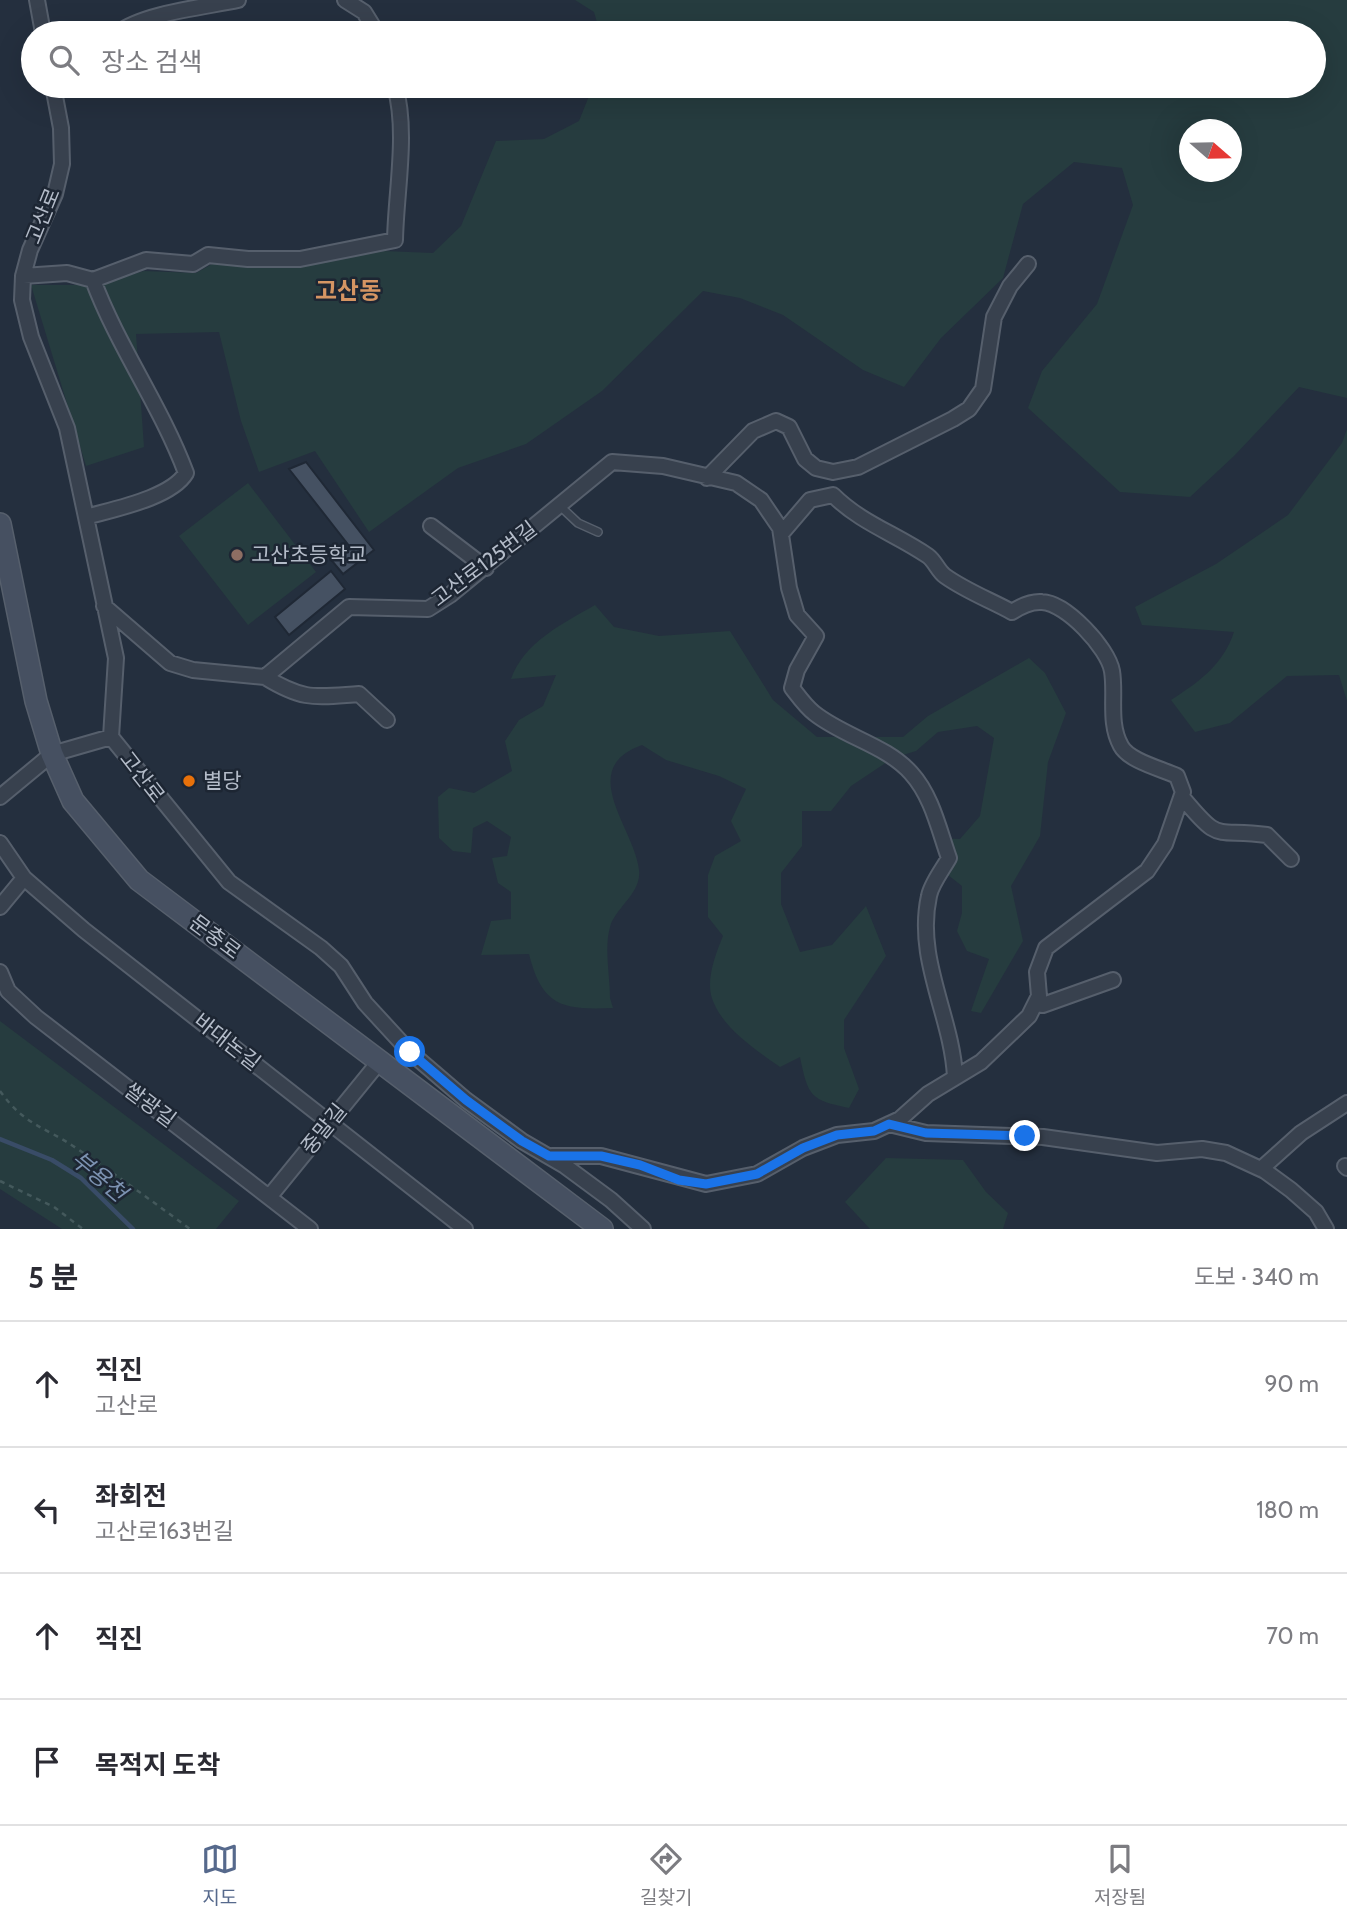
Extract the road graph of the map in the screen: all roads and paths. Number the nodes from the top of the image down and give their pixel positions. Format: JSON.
{"nodes":[{"id":1,"x":37,"y":0,"type":"edge"},
{"id":2,"x":238,"y":0,"type":"edge"},
{"id":3,"x":345,"y":0,"type":"edge"},
{"id":4,"x":41,"y":21,"type":"edge"},
{"id":5,"x":148,"y":21,"type":"edge"},
{"id":6,"x":370,"y":21,"type":"edge"},
{"id":7,"x":55,"y":98,"type":"edge"},
{"id":8,"x":396,"y":98,"type":"edge"},
{"id":9,"x":1028,"y":264,"type":"dead end"},
{"id":10,"x":23,"y":276,"type":"junction"},
{"id":11,"x":93,"y":280,"type":"junction"},
{"id":12,"x":708,"y":478,"type":"junction"},
{"id":13,"x":560,"y":506,"type":"junction"},
{"id":14,"x":86,"y":517,"type":"junction"},
{"id":15,"x":0,"y":524,"type":"edge"},
{"id":16,"x":431,"y":526,"type":"dead end"},
{"id":17,"x":598,"y":532,"type":"dead end"},
{"id":18,"x":781,"y":534,"type":"junction"},
{"id":19,"x":486,"y":568,"type":"junction"},
{"id":20,"x":104,"y":606,"type":"junction"},
{"id":21,"x":265,"y":677,"type":"junction"},
{"id":22,"x":387,"y":720,"type":"dead end"},
{"id":23,"x":111,"y":737,"type":"junction"},
{"id":24,"x":52,"y":754,"type":"junction"},
{"id":25,"x":0,"y":797,"type":"edge"},
{"id":26,"x":1182,"y":797,"type":"junction"},
{"id":27,"x":0,"y":844,"type":"edge"},
{"id":28,"x":1291,"y":859,"type":"dead end"},
{"id":29,"x":24,"y":878,"type":"junction"},
{"id":30,"x":0,"y":907,"type":"edge"},
{"id":31,"x":0,"y":972,"type":"edge"},
{"id":32,"x":1113,"y":981,"type":"dead end"},
{"id":33,"x":1035,"y":1004,"type":"junction"},
{"id":34,"x":379,"y":1062,"type":"junction"},
{"id":35,"x":955,"y":1077,"type":"junction"},
{"id":36,"x":0,"y":1091,"type":"edge"},
{"id":37,"x":1347,"y":1103,"type":"edge"},
{"id":38,"x":329,"y":1122,"type":"junction"},
{"id":39,"x":889,"y":1124,"type":"junction"},
{"id":40,"x":549,"y":1156,"type":"junction"},
{"id":41,"x":1261,"y":1169,"type":"junction"},
{"id":42,"x":0,"y":1181,"type":"edge"},
{"id":43,"x":270,"y":1196,"type":"junction"},
{"id":44,"x":594,"y":1227,"type":"edge"},
{"id":45,"x":83,"y":1229,"type":"edge"},
{"id":46,"x":190,"y":1229,"type":"edge"},
{"id":47,"x":310,"y":1229,"type":"edge"},
{"id":48,"x":465,"y":1229,"type":"edge"},
{"id":49,"x":643,"y":1229,"type":"edge"},
{"id":50,"x":1326,"y":1229,"type":"edge"}],
"edges":[{"from":1,"to":4,"type":"street"},
{"from":2,"to":5,"type":"street"},
{"from":3,"to":6,"type":"street"},
{"from":7,"to":10,"type":"street","name":"고산로"},
{"from":8,"to":11,"type":"street"},
{"from":9,"to":12,"type":"street"},
{"from":10,"to":11,"type":"street"},
{"from":10,"to":14,"type":"street","name":"고산로"},
{"from":11,"to":14,"type":"street"},
{"from":12,"to":13,"type":"street","name":"고산로125번길"},
{"from":12,"to":18,"type":"street","name":"고산로125번길"},
{"from":13,"to":17,"type":"lane"},
{"from":13,"to":19,"type":"street","name":"고산로125번길"},
{"from":14,"to":20,"type":"street","name":"고산로"},
{"from":15,"to":24,"type":"street","name":"문충로"},
{"from":16,"to":19,"type":"street"},
{"from":18,"to":26,"type":"street"},
{"from":18,"to":35,"type":"street","name":"고산로125번길"},
{"from":19,"to":21,"type":"street","name":"고산로125번길"},
{"from":20,"to":21,"type":"street"},
{"from":20,"to":23,"type":"street","name":"고산로"},
{"from":21,"to":22,"type":"street"},
{"from":23,"to":24,"type":"street"},
{"from":23,"to":40,"type":"street","name":"고산로"},
{"from":24,"to":25,"type":"street"},
{"from":24,"to":34,"type":"street","name":"문충로"},
{"from":26,"to":28,"type":"street"},
{"from":26,"to":33,"type":"street"},
{"from":27,"to":29,"type":"street","name":"바대논길"},
{"from":29,"to":30,"type":"street"},
{"from":29,"to":38,"type":"street","name":"바대논길"},
{"from":31,"to":43,"type":"street","name":"쌀광길"},
{"from":32,"to":33,"type":"street"},
{"from":33,"to":35,"type":"street"},
{"from":34,"to":38,"type":"street","name":"중말길"},
{"from":34,"to":44,"type":"street","name":"문충로"},
{"from":35,"to":39,"type":"street"},
{"from":36,"to":46,"type":"path"},
{"from":37,"to":41,"type":"street"},
{"from":38,"to":43,"type":"street","name":"중말길"},
{"from":38,"to":48,"type":"street","name":"바대논길"},
{"from":39,"to":40,"type":"street"},
{"from":39,"to":41,"type":"street"},
{"from":40,"to":49,"type":"street","name":"고산로"},
{"from":41,"to":50,"type":"street"},
{"from":42,"to":45,"type":"path"},
{"from":43,"to":47,"type":"street","name":"쌀광길"}]}
